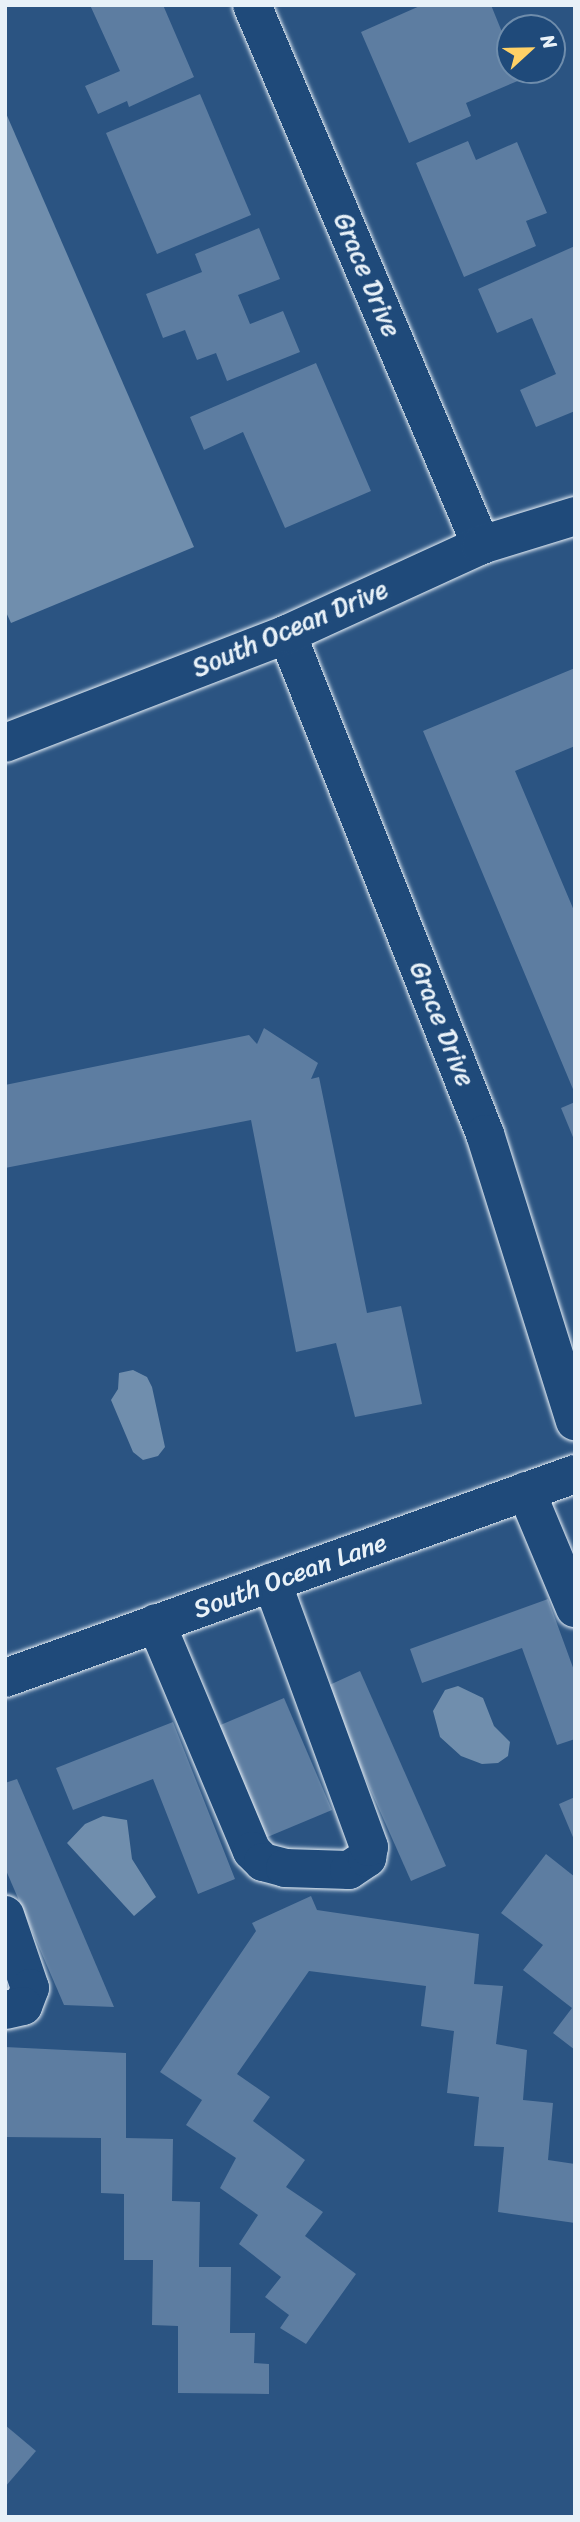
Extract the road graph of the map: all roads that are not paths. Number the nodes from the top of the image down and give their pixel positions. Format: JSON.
{"nodes":[{"id":1,"x":252,"y":5,"type":"edge"},
{"id":2,"x":575,"y":516,"type":"edge"},
{"id":3,"x":481,"y":545,"type":"junction"},
{"id":4,"x":287,"y":634,"type":"junction"},
{"id":5,"x":5,"y":743,"type":"edge"},
{"id":6,"x":575,"y":1421,"type":"edge"},
{"id":7,"x":575,"y":1474,"type":"edge"},
{"id":8,"x":526,"y":1491,"type":"junction"},
{"id":9,"x":272,"y":1582,"type":"junction"},
{"id":10,"x":575,"y":1608,"type":"edge"},
{"id":11,"x":156,"y":1623,"type":"junction"},
{"id":12,"x":5,"y":1678,"type":"edge"},
{"id":13,"x":5,"y":1915,"type":"edge"},
{"id":14,"x":5,"y":2010,"type":"edge"}],
"edges":[{"from":1,"to":3,"type":"street","name":"Grace Drive"},
{"from":2,"to":3,"type":"street","name":"South Ocean Drive"},
{"from":3,"to":4,"type":"street","name":"South Ocean Drive"},
{"from":4,"to":5,"type":"street","name":"South Ocean Drive"},
{"from":4,"to":6,"type":"street","name":"Grace Drive"},
{"from":7,"to":8,"type":"street","name":"South Ocean Lane"},
{"from":8,"to":9,"type":"street","name":"South Ocean Lane"},
{"from":8,"to":10,"type":"street"},
{"from":9,"to":11,"type":"street","name":"South Ocean Lane"},
{"from":9,"to":11,"type":"street"},
{"from":11,"to":12,"type":"street","name":"South Ocean Lane"},
{"from":13,"to":14,"type":"street"}]}
